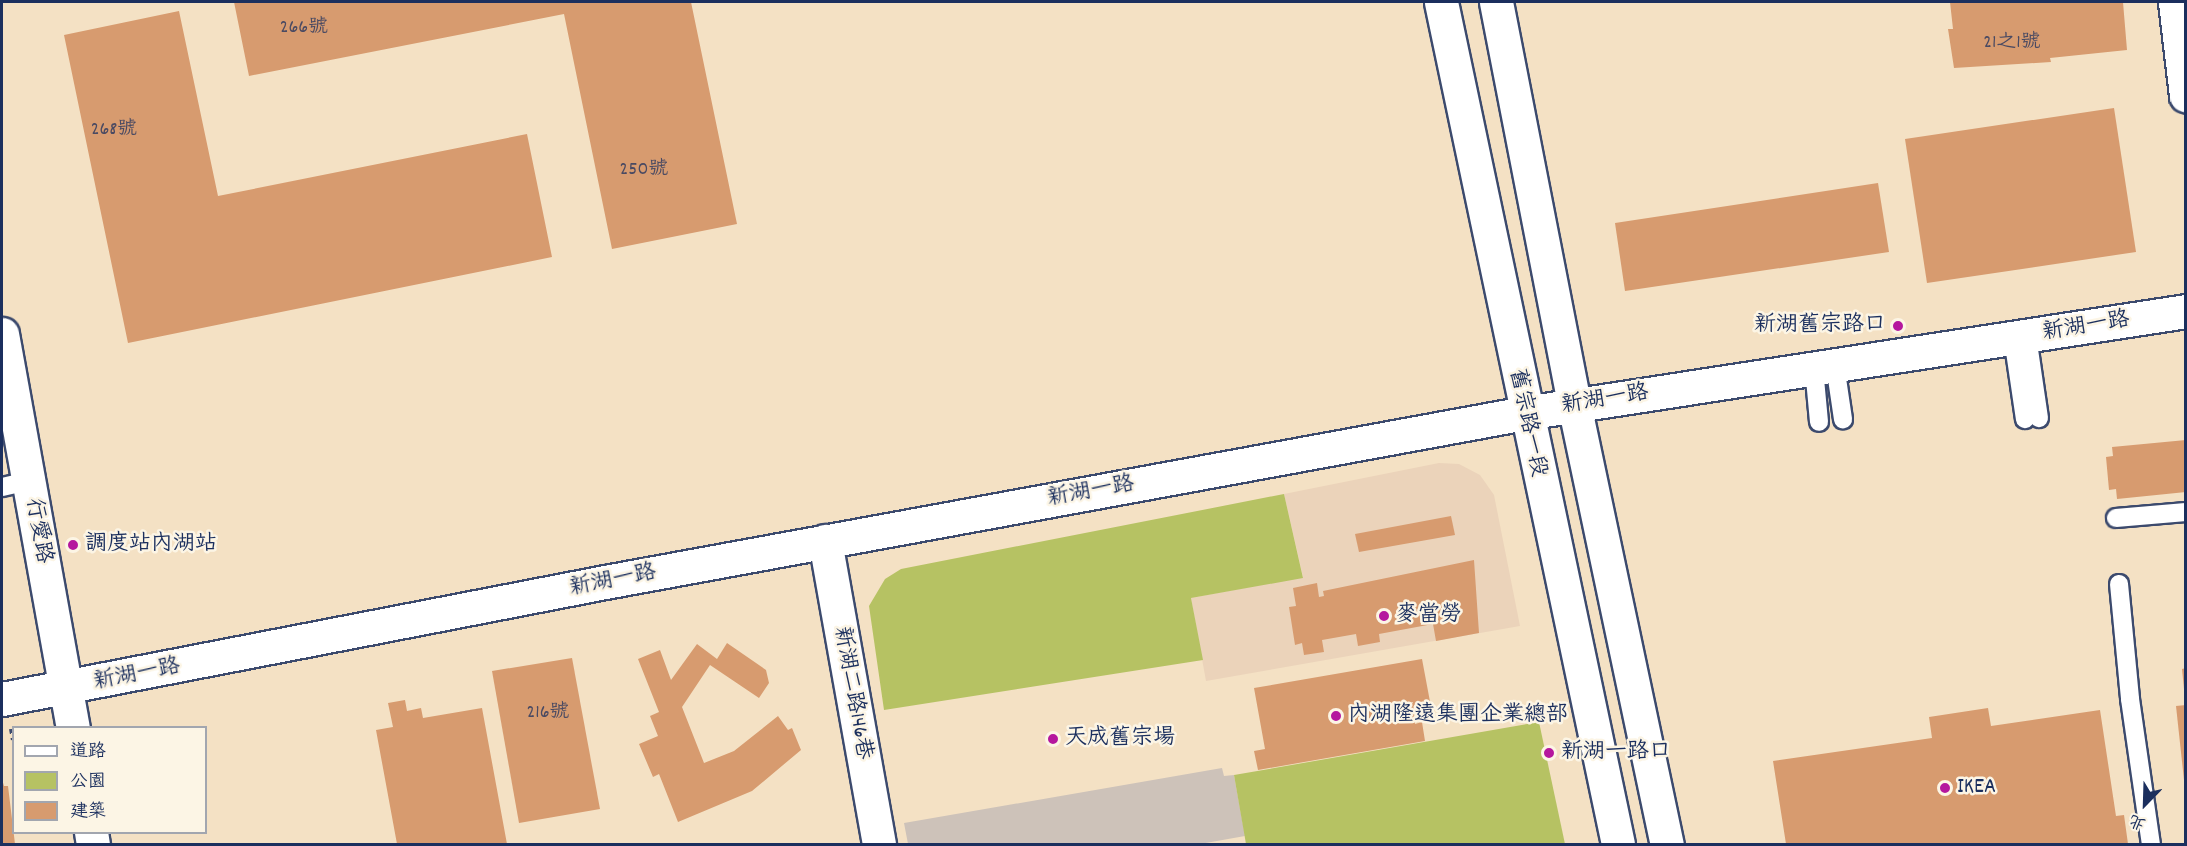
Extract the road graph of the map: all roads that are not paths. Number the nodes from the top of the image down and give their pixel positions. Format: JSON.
{"nodes":[{"id":1,"x":1441,"y":2,"type":"edge"},
{"id":2,"x":1496,"y":2,"type":"edge"},
{"id":3,"x":2175,"y":2,"type":"edge"},
{"id":4,"x":2186,"y":95,"type":"edge"},
{"id":5,"x":2186,"y":311,"type":"edge"},
{"id":6,"x":2,"y":334,"type":"edge"},
{"id":7,"x":2020,"y":337,"type":"junction"},
{"id":8,"x":1825,"y":366,"type":"junction"},
{"id":9,"x":1574,"y":404,"type":"junction"},
{"id":10,"x":1525,"y":412,"type":"junction"},
{"id":11,"x":2032,"y":418,"type":"dead end"},
{"id":12,"x":1843,"y":419,"type":"dead end"},
{"id":13,"x":1819,"y":422,"type":"dead end"},
{"id":14,"x":15,"y":484,"type":"edge"},
{"id":15,"x":2186,"y":512,"type":"edge"},
{"id":16,"x":2116,"y":518,"type":"dead end"},
{"id":17,"x":825,"y":541,"type":"junction"},
{"id":18,"x":2119,"y":584,"type":"dead end"},
{"id":19,"x":66,"y":689,"type":"junction"},
{"id":20,"x":2,"y":699,"type":"edge"},
{"id":21,"x":73,"y":726,"type":"edge"},
{"id":22,"x":879,"y":844,"type":"edge"},
{"id":23,"x":1618,"y":844,"type":"edge"},
{"id":24,"x":1667,"y":844,"type":"edge"},
{"id":25,"x":2151,"y":844,"type":"edge"}],
"edges":[{"from":1,"to":10,"type":"street","name":"舊宗路一段"},
{"from":2,"to":9,"type":"street"},
{"from":3,"to":4,"type":"street"},
{"from":5,"to":7,"type":"street","name":"新湖一路"},
{"from":6,"to":14,"type":"street","name":"行愛路"},
{"from":7,"to":8,"type":"street","name":"新湖一路"},
{"from":7,"to":11,"type":"lane"},
{"from":8,"to":9,"type":"street","name":"新湖一路"},
{"from":8,"to":12,"type":"lane"},
{"from":8,"to":13,"type":"lane"},
{"from":9,"to":10,"type":"street","name":"新湖一路"},
{"from":9,"to":24,"type":"street"},
{"from":10,"to":17,"type":"street","name":"新湖一路"},
{"from":10,"to":23,"type":"street","name":"舊宗路一段"},
{"from":14,"to":19,"type":"street","name":"行愛路"},
{"from":15,"to":16,"type":"lane"},
{"from":17,"to":19,"type":"street","name":"新湖一路"},
{"from":17,"to":22,"type":"street","name":"新湖二路146巷"},
{"from":18,"to":25,"type":"lane"},
{"from":19,"to":20,"type":"street","name":"新湖一路"},
{"from":19,"to":21,"type":"street","name":"行愛路"}]}
